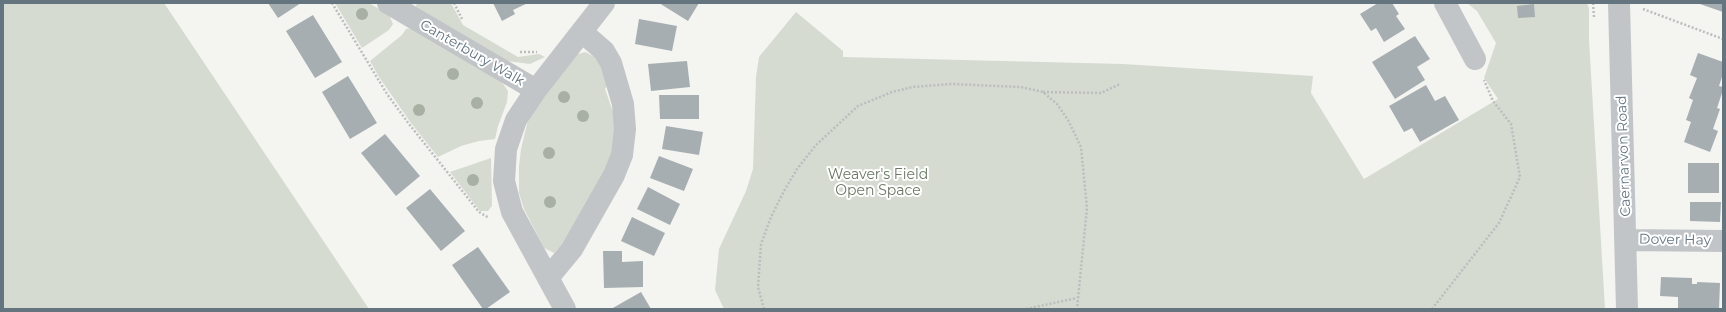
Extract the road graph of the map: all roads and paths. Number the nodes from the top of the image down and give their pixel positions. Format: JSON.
{"nodes":[{"id":1,"x":332,"y":3,"type":"edge"},
{"id":2,"x":388,"y":3,"type":"edge"},
{"id":3,"x":454,"y":3,"type":"edge"},
{"id":4,"x":604,"y":3,"type":"edge"},
{"id":5,"x":1445,"y":3,"type":"edge"},
{"id":6,"x":1628,"y":5,"type":"edge"},
{"id":7,"x":464,"y":23,"type":"dead end"},
{"id":8,"x":582,"y":32,"type":"junction"},
{"id":9,"x":1723,"y":39,"type":"edge"},
{"id":10,"x":518,"y":52,"type":"dead end"},
{"id":11,"x":1475,"y":59,"type":"joint"},
{"id":12,"x":559,"y":61,"type":"junction"},
{"id":13,"x":1120,"y":84,"type":"dead end"},
{"id":14,"x":536,"y":90,"type":"junction"},
{"id":15,"x":1043,"y":92,"type":"junction"},
{"id":16,"x":492,"y":221,"type":"dead end"},
{"id":17,"x":1626,"y":240,"type":"junction"},
{"id":18,"x":1723,"y":241,"type":"edge"},
{"id":19,"x":548,"y":278,"type":"junction"},
{"id":20,"x":1077,"y":298,"type":"junction"},
{"id":21,"x":565,"y":309,"type":"edge"},
{"id":22,"x":764,"y":309,"type":"edge"},
{"id":23,"x":1026,"y":309,"type":"edge"},
{"id":24,"x":1077,"y":309,"type":"edge"},
{"id":25,"x":1432,"y":309,"type":"edge"},
{"id":26,"x":1627,"y":309,"type":"edge"}],
"edges":[{"from":1,"to":16,"type":"path"},
{"from":2,"to":14,"type":"street","name":"Canterbury Walk"},
{"from":3,"to":7,"type":"path"},
{"from":4,"to":8,"type":"street"},
{"from":5,"to":11,"type":"street"},
{"from":6,"to":9,"type":"path"},
{"from":6,"to":17,"type":"street","name":"Caernarvon Road"},
{"from":8,"to":12,"type":"street"},
{"from":8,"to":19,"type":"street"},
{"from":10,"to":12,"type":"path"},
{"from":11,"to":25,"type":"path"},
{"from":12,"to":14,"type":"street"},
{"from":13,"to":15,"type":"path"},
{"from":14,"to":19,"type":"street"},
{"from":15,"to":20,"type":"path"},
{"from":15,"to":22,"type":"path"},
{"from":17,"to":18,"type":"street","name":"Dover Hay"},
{"from":17,"to":26,"type":"street","name":"Caernarvon Road"},
{"from":19,"to":21,"type":"street"},
{"from":20,"to":23,"type":"path"},
{"from":20,"to":24,"type":"path"}]}
